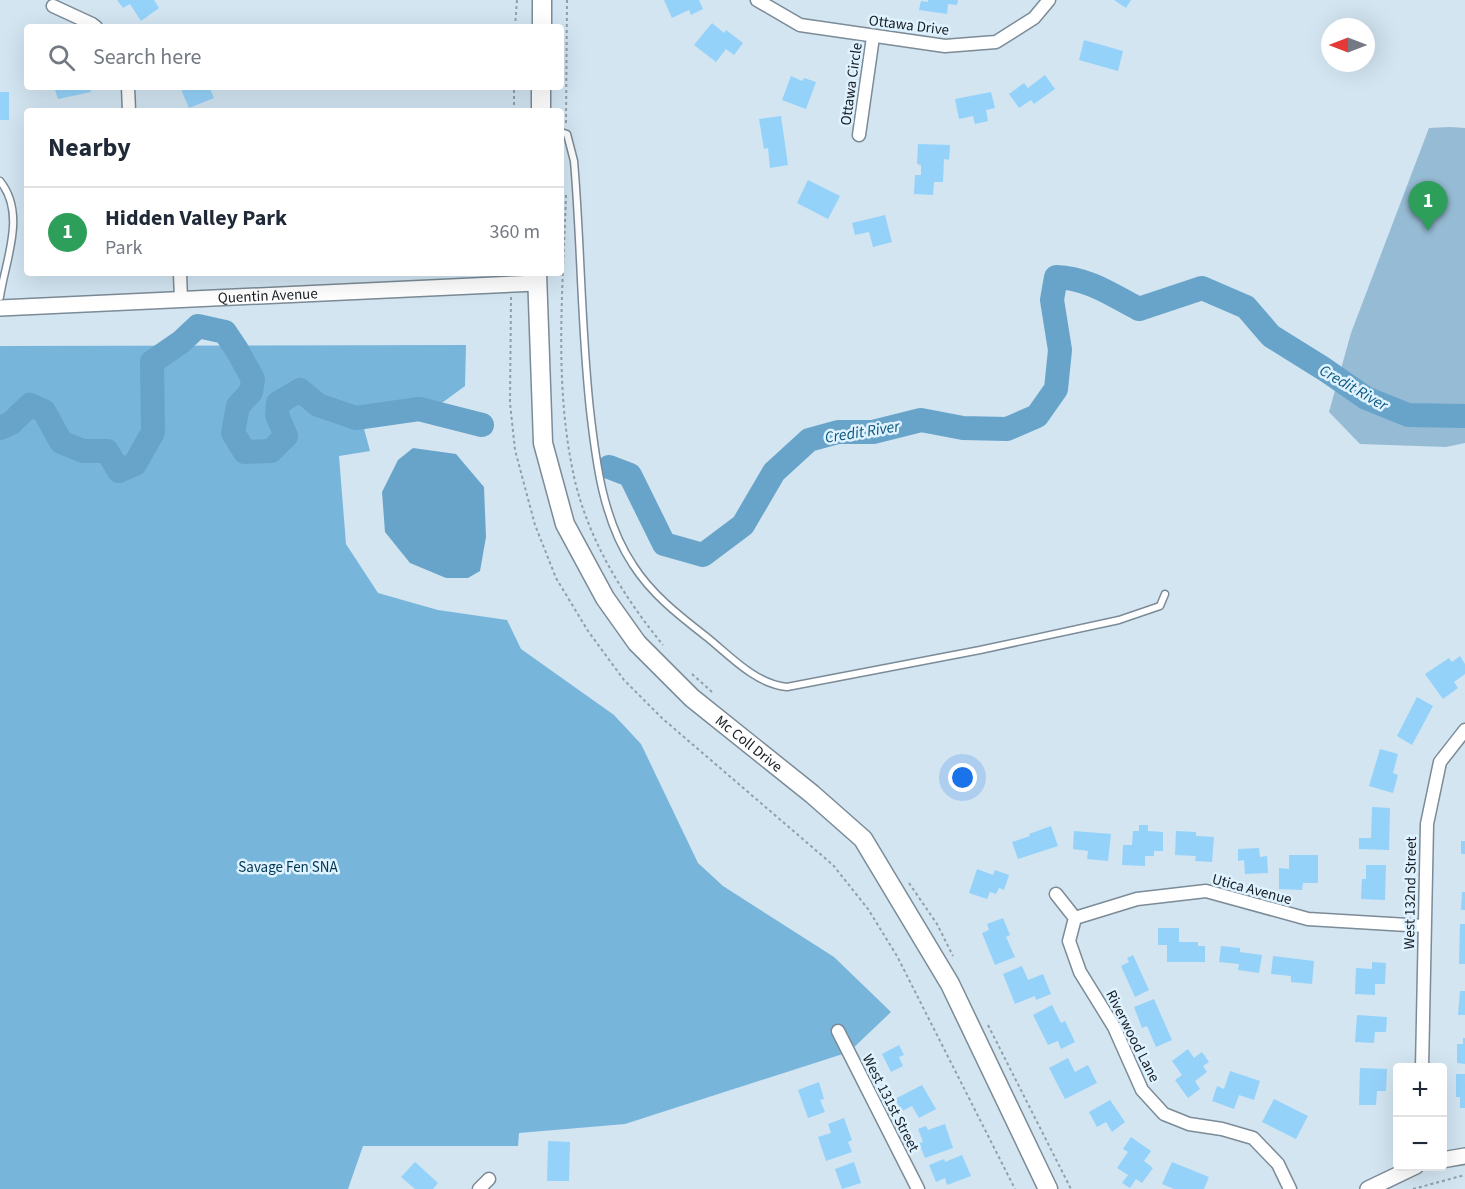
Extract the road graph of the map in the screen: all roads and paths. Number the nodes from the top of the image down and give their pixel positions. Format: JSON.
{"nodes":[{"id":1,"x":517,"y":0,"type":"edge"},
{"id":2,"x":542,"y":0,"type":"edge"},
{"id":3,"x":567,"y":0,"type":"edge"},
{"id":4,"x":757,"y":0,"type":"edge"},
{"id":5,"x":1049,"y":0,"type":"edge"},
{"id":6,"x":53,"y":6,"type":"dead end"},
{"id":7,"x":92,"y":24,"type":"edge"},
{"id":8,"x":515,"y":24,"type":"edge"},
{"id":9,"x":542,"y":24,"type":"edge"},
{"id":10,"x":873,"y":37,"type":"junction"},
{"id":11,"x":128,"y":90,"type":"edge"},
{"id":12,"x":514,"y":90,"type":"edge"},
{"id":13,"x":541,"y":90,"type":"edge"},
{"id":14,"x":129,"y":108,"type":"edge"},
{"id":15,"x":514,"y":108,"type":"edge"},
{"id":16,"x":541,"y":108,"type":"edge"},
{"id":17,"x":564,"y":133,"type":"edge"},
{"id":18,"x":859,"y":135,"type":"dead end"},
{"id":19,"x":0,"y":181,"type":"edge"},
{"id":20,"x":566,"y":189,"type":"dead end"},
{"id":21,"x":564,"y":254,"type":"edge"},
{"id":22,"x":180,"y":276,"type":"edge"},
{"id":23,"x":563,"y":276,"type":"edge"},
{"id":24,"x":537,"y":278,"type":"edge"},
{"id":25,"x":510,"y":284,"type":"junction"},
{"id":26,"x":0,"y":297,"type":"edge"},
{"id":27,"x":181,"y":299,"type":"junction"},
{"id":28,"x":0,"y":308,"type":"edge"},
{"id":29,"x":1165,"y":594,"type":"dead end"},
{"id":30,"x":664,"y":646,"type":"dead end"},
{"id":31,"x":687,"y":669,"type":"dead end"},
{"id":32,"x":718,"y":698,"type":"dead end"},
{"id":33,"x":1465,"y":730,"type":"edge"},
{"id":34,"x":905,"y":877,"type":"dead end"},
{"id":35,"x":1056,"y":894,"type":"dead end"},
{"id":36,"x":1075,"y":918,"type":"junction"},
{"id":37,"x":1424,"y":926,"type":"junction"},
{"id":38,"x":953,"y":956,"type":"dead end"},
{"id":39,"x":985,"y":1018,"type":"dead end"},
{"id":40,"x":838,"y":1031,"type":"dead end"},
{"id":41,"x":1422,"y":1063,"type":"edge"},
{"id":42,"x":1465,"y":1156,"type":"edge"},
{"id":43,"x":1447,"y":1160,"type":"edge"},
{"id":44,"x":1407,"y":1171,"type":"edge"},
{"id":45,"x":1465,"y":1174,"type":"edge"},
{"id":46,"x":489,"y":1179,"type":"dead end"},
{"id":47,"x":479,"y":1189,"type":"edge"},
{"id":48,"x":918,"y":1189,"type":"edge"},
{"id":49,"x":1015,"y":1189,"type":"edge"},
{"id":50,"x":1048,"y":1189,"type":"edge"},
{"id":51,"x":1071,"y":1189,"type":"edge"},
{"id":52,"x":1290,"y":1189,"type":"edge"},
{"id":53,"x":1368,"y":1189,"type":"edge"},
{"id":54,"x":1413,"y":1189,"type":"edge"}],
"edges":[{"from":1,"to":8,"type":"path"},
{"from":2,"to":9,"type":"main road"},
{"from":3,"to":17,"type":"path"},
{"from":4,"to":10,"type":"street","name":"Ottawa Drive"},
{"from":5,"to":10,"type":"street","name":"Ottawa Drive"},
{"from":6,"to":7,"type":"street"},
{"from":10,"to":18,"type":"street","name":"Ottawa Circle"},
{"from":11,"to":14,"type":"street"},
{"from":12,"to":15,"type":"path"},
{"from":13,"to":16,"type":"main road"},
{"from":17,"to":29,"type":"lane"},
{"from":19,"to":26,"type":"lane"},
{"from":20,"to":21,"type":"path"},
{"from":22,"to":27,"type":"street"},
{"from":23,"to":30,"type":"path"},
{"from":24,"to":25,"type":"street","name":"Quentin Avenue"},
{"from":24,"to":50,"type":"main road","name":"Mc Coll Drive"},
{"from":25,"to":27,"type":"street","name":"Quentin Avenue"},
{"from":25,"to":49,"type":"path"},
{"from":27,"to":28,"type":"street","name":"Quentin Avenue"},
{"from":31,"to":32,"type":"path"},
{"from":33,"to":37,"type":"street","name":"West 132nd Street"},
{"from":34,"to":38,"type":"path"},
{"from":35,"to":36,"type":"street"},
{"from":36,"to":37,"type":"street","name":"Utica Avenue"},
{"from":36,"to":52,"type":"street","name":"Riverwood Lane"},
{"from":37,"to":41,"type":"street","name":"West 132nd Street"},
{"from":39,"to":51,"type":"path"},
{"from":40,"to":48,"type":"street","name":"West 131st Street"},
{"from":42,"to":43,"type":"street"},
{"from":44,"to":53,"type":"street"},
{"from":45,"to":54,"type":"path"},
{"from":46,"to":47,"type":"street"}]}
